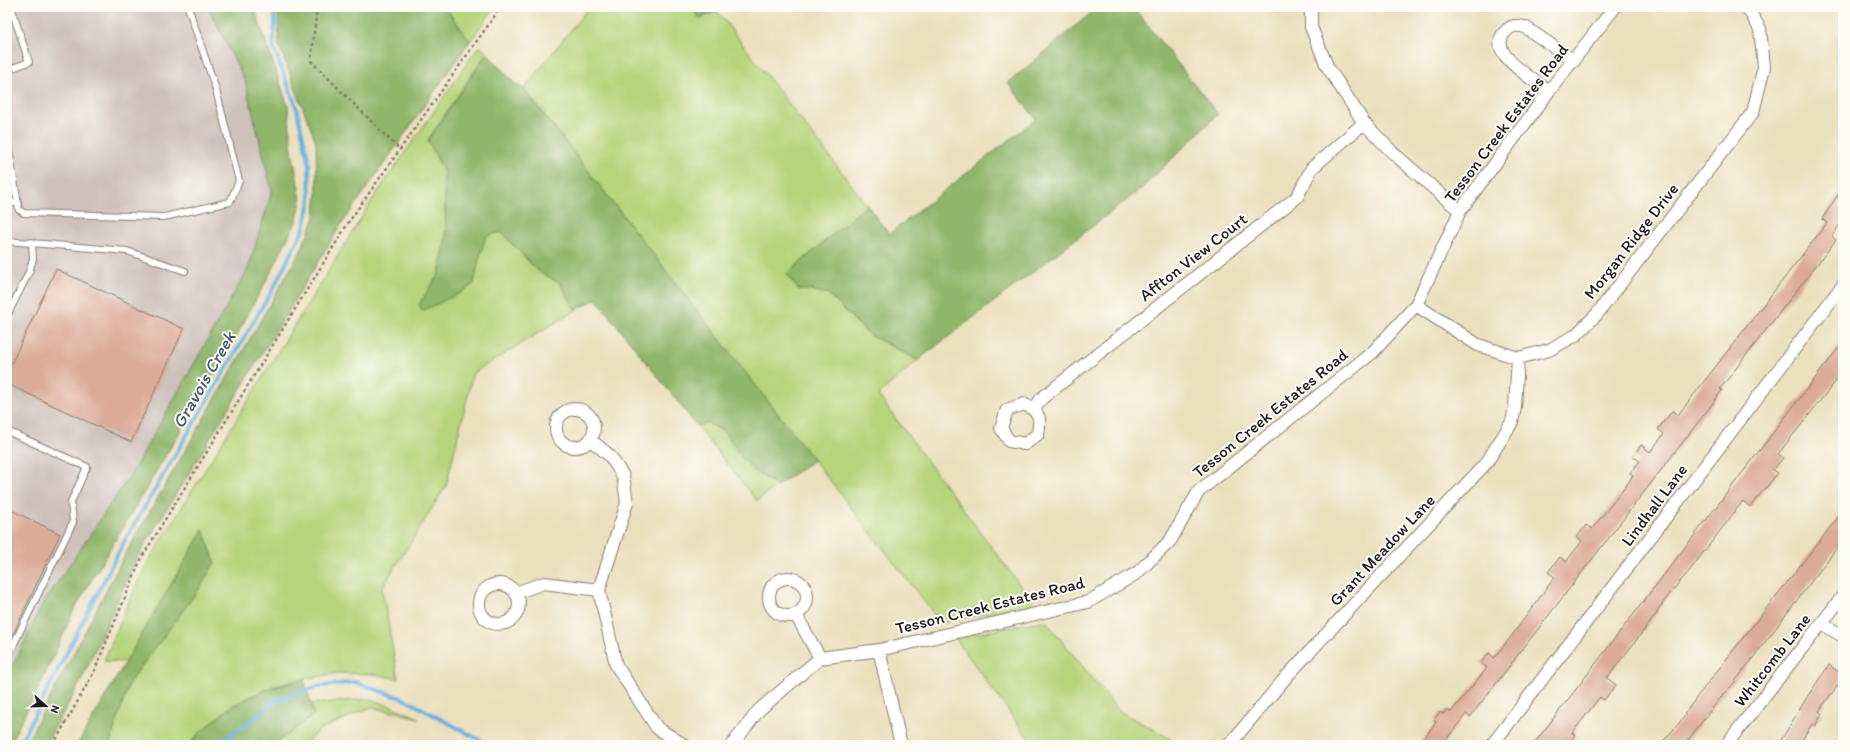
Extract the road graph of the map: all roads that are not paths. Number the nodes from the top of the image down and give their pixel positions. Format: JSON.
{"nodes":[{"id":1,"x":11,"y":7,"type":"edge"},
{"id":2,"x":188,"y":7,"type":"edge"},
{"id":3,"x":1311,"y":7,"type":"edge"},
{"id":4,"x":1615,"y":7,"type":"edge"},
{"id":5,"x":1747,"y":7,"type":"edge"},
{"id":6,"x":1574,"y":61,"type":"junction"},
{"id":7,"x":7,"y":70,"type":"edge"},
{"id":8,"x":1549,"y":91,"type":"junction"},
{"id":9,"x":1364,"y":123,"type":"junction"},
{"id":10,"x":7,"y":138,"type":"edge"},
{"id":11,"x":7,"y":203,"type":"edge"},
{"id":12,"x":18,"y":203,"type":"junction"},
{"id":13,"x":1460,"y":211,"type":"junction"},
{"id":14,"x":7,"y":241,"type":"edge"},
{"id":15,"x":32,"y":242,"type":"junction"},
{"id":16,"x":185,"y":271,"type":"dead end"},
{"id":17,"x":1843,"y":285,"type":"edge"},
{"id":18,"x":1416,"y":305,"type":"junction"},
{"id":19,"x":7,"y":316,"type":"edge"},
{"id":20,"x":1518,"y":358,"type":"junction"},
{"id":21,"x":1034,"y":409,"type":"dead end"},
{"id":22,"x":7,"y":431,"type":"edge"},
{"id":23,"x":591,"y":440,"type":"dead end"},
{"id":24,"x":599,"y":590,"type":"junction"},
{"id":25,"x":515,"y":593,"type":"dead end"},
{"id":26,"x":1843,"y":596,"type":"edge"},
{"id":27,"x":796,"y":615,"type":"dead end"},
{"id":28,"x":1822,"y":624,"type":"junction"},
{"id":29,"x":1843,"y":636,"type":"edge"},
{"id":30,"x":879,"y":650,"type":"junction"},
{"id":31,"x":7,"y":658,"type":"edge"},
{"id":32,"x":820,"y":658,"type":"junction"},
{"id":33,"x":684,"y":745,"type":"edge"},
{"id":34,"x":732,"y":745,"type":"edge"},
{"id":35,"x":901,"y":745,"type":"edge"},
{"id":36,"x":1229,"y":745,"type":"edge"},
{"id":37,"x":1492,"y":745,"type":"edge"},
{"id":38,"x":1726,"y":745,"type":"edge"}],
"edges":[{"from":1,"to":7,"type":"lane"},
{"from":2,"to":12,"type":"lane"},
{"from":3,"to":9,"type":"street"},
{"from":4,"to":6,"type":"street","name":"Tesson Creek Estates Road"},
{"from":5,"to":20,"type":"street","name":"Morgan Ridge Drive"},
{"from":6,"to":8,"type":"street","name":"Tesson Creek Estates Road"},
{"from":6,"to":8,"type":"street"},
{"from":8,"to":13,"type":"street","name":"Tesson Creek Estates Road"},
{"from":9,"to":13,"type":"street"},
{"from":9,"to":21,"type":"street","name":"Affton View Court"},
{"from":10,"to":12,"type":"lane"},
{"from":11,"to":12,"type":"lane"},
{"from":13,"to":18,"type":"street","name":"Tesson Creek Estates Road"},
{"from":14,"to":15,"type":"lane"},
{"from":15,"to":16,"type":"lane"},
{"from":15,"to":19,"type":"lane"},
{"from":17,"to":37,"type":"street","name":"Lindhall Lane"},
{"from":18,"to":20,"type":"street"},
{"from":18,"to":30,"type":"street","name":"Tesson Creek Estates Road"},
{"from":20,"to":36,"type":"street","name":"Grant Meadow Lane"},
{"from":22,"to":31,"type":"lane"},
{"from":23,"to":24,"type":"street"},
{"from":24,"to":25,"type":"street"},
{"from":24,"to":33,"type":"street"},
{"from":26,"to":28,"type":"street","name":"Whitcomb Lane"},
{"from":27,"to":32,"type":"street"},
{"from":28,"to":29,"type":"street"},
{"from":28,"to":38,"type":"street","name":"Whitcomb Lane"},
{"from":30,"to":32,"type":"street","name":"Tesson Creek Estates Road"},
{"from":30,"to":35,"type":"street"},
{"from":32,"to":34,"type":"street"}]}
